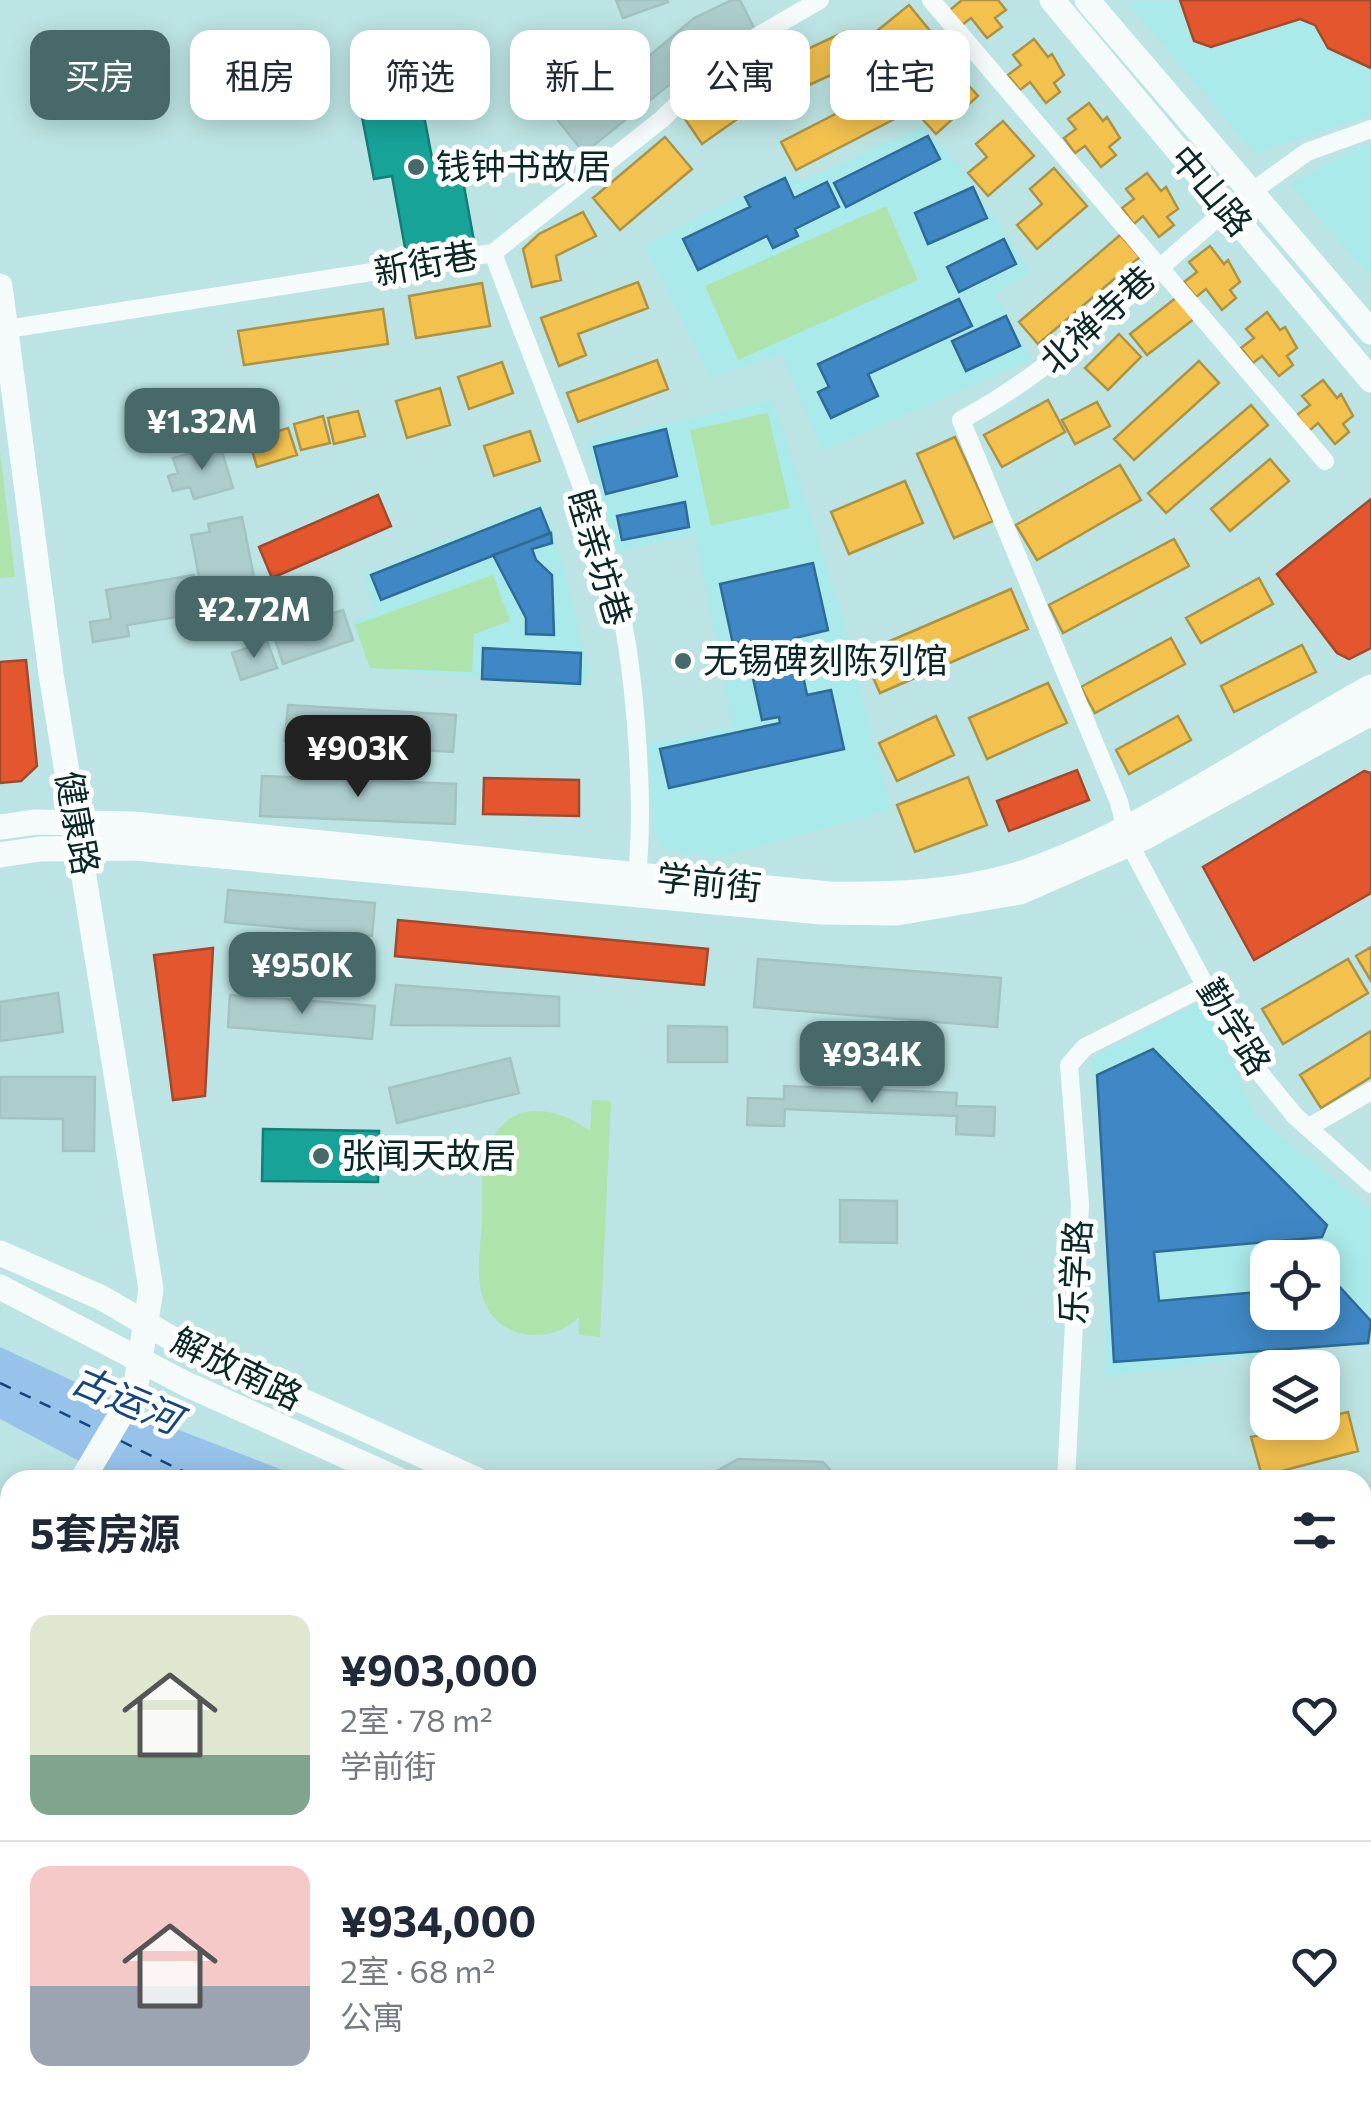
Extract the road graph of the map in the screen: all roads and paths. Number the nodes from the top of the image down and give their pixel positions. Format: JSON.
{"nodes":[{"id":1,"x":820,"y":0,"type":"edge"},
{"id":2,"x":932,"y":0,"type":"edge"},
{"id":3,"x":1052,"y":0,"type":"edge"},
{"id":4,"x":1086,"y":0,"type":"edge"},
{"id":5,"x":788,"y":8,"type":"edge"},
{"id":6,"x":1371,"y":130,"type":"edge"},
{"id":7,"x":1250,"y":194,"type":"junction"},
{"id":8,"x":1227,"y":210,"type":"junction"},
{"id":9,"x":494,"y":254,"type":"junction"},
{"id":10,"x":1158,"y":267,"type":"junction"},
{"id":11,"x":0,"y":286,"type":"edge"},
{"id":12,"x":1371,"y":332,"type":"edge"},
{"id":13,"x":5,"y":338,"type":"edge"},
{"id":14,"x":1371,"y":380,"type":"edge"},
{"id":15,"x":961,"y":420,"type":"joint"},
{"id":16,"x":1325,"y":460,"type":"dead end"},
{"id":17,"x":1371,"y":686,"type":"edge"},
{"id":18,"x":1371,"y":713,"type":"edge"},
{"id":19,"x":0,"y":826,"type":"edge"},
{"id":20,"x":80,"y":836,"type":"junction"},
{"id":21,"x":1127,"y":836,"type":"junction"},
{"id":22,"x":0,"y":855,"type":"edge"},
{"id":23,"x":637,"y":876,"type":"junction"},
{"id":24,"x":1206,"y":986,"type":"junction"},
{"id":25,"x":1371,"y":1091,"type":"edge"},
{"id":26,"x":1308,"y":1128,"type":"junction"},
{"id":27,"x":1369,"y":1178,"type":"edge"},
{"id":28,"x":0,"y":1253,"type":"edge"},
{"id":29,"x":0,"y":1287,"type":"edge"},
{"id":30,"x":145,"y":1323,"type":"junction"},
{"id":31,"x":140,"y":1358,"type":"junction"},
{"id":32,"x":88,"y":1470,"type":"edge"},
{"id":33,"x":377,"y":1470,"type":"edge"},
{"id":34,"x":455,"y":1470,"type":"edge"},
{"id":35,"x":1067,"y":1470,"type":"edge"}],
"edges":[{"from":1,"to":5,"type":"street","name":"新街巷"},
{"from":2,"to":10,"type":"street"},
{"from":3,"to":8,"type":"main road","name":"中山路"},
{"from":4,"to":7,"type":"main road","name":"中山路"},
{"from":5,"to":9,"type":"street","name":"新街巷"},
{"from":6,"to":7,"type":"street"},
{"from":7,"to":12,"type":"main road","name":"中山路"},
{"from":8,"to":10,"type":"street","name":"北禅寺巷"},
{"from":8,"to":14,"type":"main road","name":"中山路"},
{"from":9,"to":13,"type":"street","name":"新街巷"},
{"from":9,"to":23,"type":"street","name":"睦亲坊巷"},
{"from":10,"to":15,"type":"street","name":"北禅寺巷"},
{"from":10,"to":16,"type":"street"},
{"from":11,"to":13,"type":"main road","name":"健康路"},
{"from":13,"to":20,"type":"main road","name":"健康路"},
{"from":15,"to":21,"type":"street","name":"勤学路"},
{"from":17,"to":21,"type":"main road","name":"学前街"},
{"from":18,"to":21,"type":"main road","name":"学前街"},
{"from":19,"to":20,"type":"main road","name":"学前街"},
{"from":20,"to":21,"type":"main road","name":"学前街"},
{"from":20,"to":22,"type":"main road","name":"学前街"},
{"from":20,"to":23,"type":"main road","name":"学前街"},
{"from":20,"to":30,"type":"main road","name":"健康路"},
{"from":21,"to":23,"type":"main road","name":"学前街"},
{"from":21,"to":24,"type":"street","name":"勤学路"},
{"from":24,"to":26,"type":"street","name":"勤学路"},
{"from":24,"to":35,"type":"street","name":"乐学路"},
{"from":25,"to":26,"type":"street"},
{"from":26,"to":27,"type":"street","name":"勤学路"},
{"from":28,"to":30,"type":"main road","name":"解放南路"},
{"from":29,"to":31,"type":"main road","name":"解放南路"},
{"from":30,"to":31,"type":"main road","name":"健康路"},
{"from":30,"to":34,"type":"main road","name":"解放南路"},
{"from":31,"to":32,"type":"main road","name":"健康路"},
{"from":31,"to":33,"type":"main road","name":"解放南路"}]}
